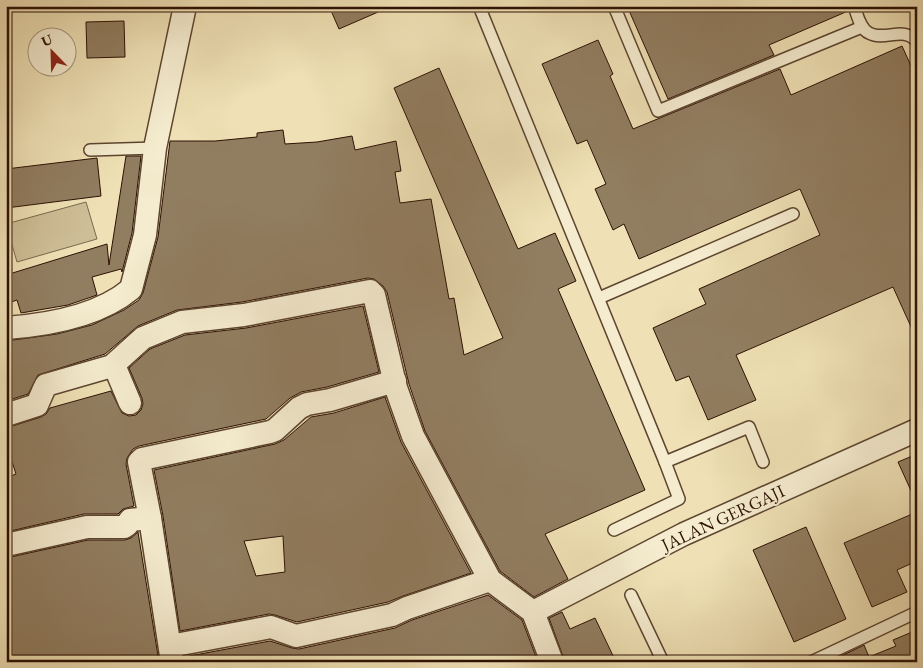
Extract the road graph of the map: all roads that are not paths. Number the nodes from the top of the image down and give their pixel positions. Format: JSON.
{"nodes":[{"id":1,"x":185,"y":6,"type":"edge"},
{"id":2,"x":479,"y":6,"type":"edge"},
{"id":3,"x":614,"y":6,"type":"edge"},
{"id":4,"x":854,"y":6,"type":"edge"},
{"id":5,"x":862,"y":26,"type":"junction"},
{"id":6,"x":917,"y":42,"type":"edge"},
{"id":7,"x":155,"y":148,"type":"junction"},
{"id":8,"x":90,"y":150,"type":"dead end"},
{"id":9,"x":793,"y":214,"type":"dead end"},
{"id":10,"x":598,"y":298,"type":"junction"},
{"id":11,"x":6,"y":328,"type":"edge"},
{"id":12,"x":114,"y":364,"type":"junction"},
{"id":13,"x":395,"y":381,"type":"junction"},
{"id":14,"x":130,"y":403,"type":"dead end"},
{"id":15,"x":6,"y":415,"type":"edge"},
{"id":16,"x":917,"y":430,"type":"edge"},
{"id":17,"x":665,"y":462,"type":"junction"},
{"id":18,"x":763,"y":462,"type":"dead end"},
{"id":19,"x":150,"y":518,"type":"junction"},
{"id":20,"x":614,"y":530,"type":"dead end"},
{"id":21,"x":6,"y":545,"type":"edge"},
{"id":22,"x":490,"y":580,"type":"junction"},
{"id":23,"x":631,"y":595,"type":"dead end"},
{"id":24,"x":533,"y":612,"type":"junction"},
{"id":25,"x":917,"y":612,"type":"edge"},
{"id":26,"x":168,"y":657,"type":"edge"},
{"id":27,"x":552,"y":662,"type":"edge"},
{"id":28,"x":663,"y":662,"type":"edge"},
{"id":29,"x":811,"y":662,"type":"edge"}],
"edges":[{"from":1,"to":7,"type":"street"},
{"from":2,"to":10,"type":"lane"},
{"from":3,"to":5,"type":"lane"},
{"from":4,"to":5,"type":"lane"},
{"from":5,"to":6,"type":"lane"},
{"from":7,"to":8,"type":"lane"},
{"from":7,"to":11,"type":"street"},
{"from":9,"to":10,"type":"lane"},
{"from":10,"to":17,"type":"lane"},
{"from":12,"to":13,"type":"street"},
{"from":12,"to":14,"type":"street"},
{"from":12,"to":15,"type":"street"},
{"from":13,"to":19,"type":"street"},
{"from":13,"to":22,"type":"street"},
{"from":16,"to":24,"type":"street","name":"JALAN GERGAJI"},
{"from":17,"to":18,"type":"lane"},
{"from":17,"to":20,"type":"lane"},
{"from":19,"to":21,"type":"street"},
{"from":19,"to":26,"type":"street"},
{"from":22,"to":24,"type":"street"},
{"from":22,"to":26,"type":"street"},
{"from":23,"to":28,"type":"lane"},
{"from":24,"to":27,"type":"street"},
{"from":25,"to":29,"type":"lane"}]}
